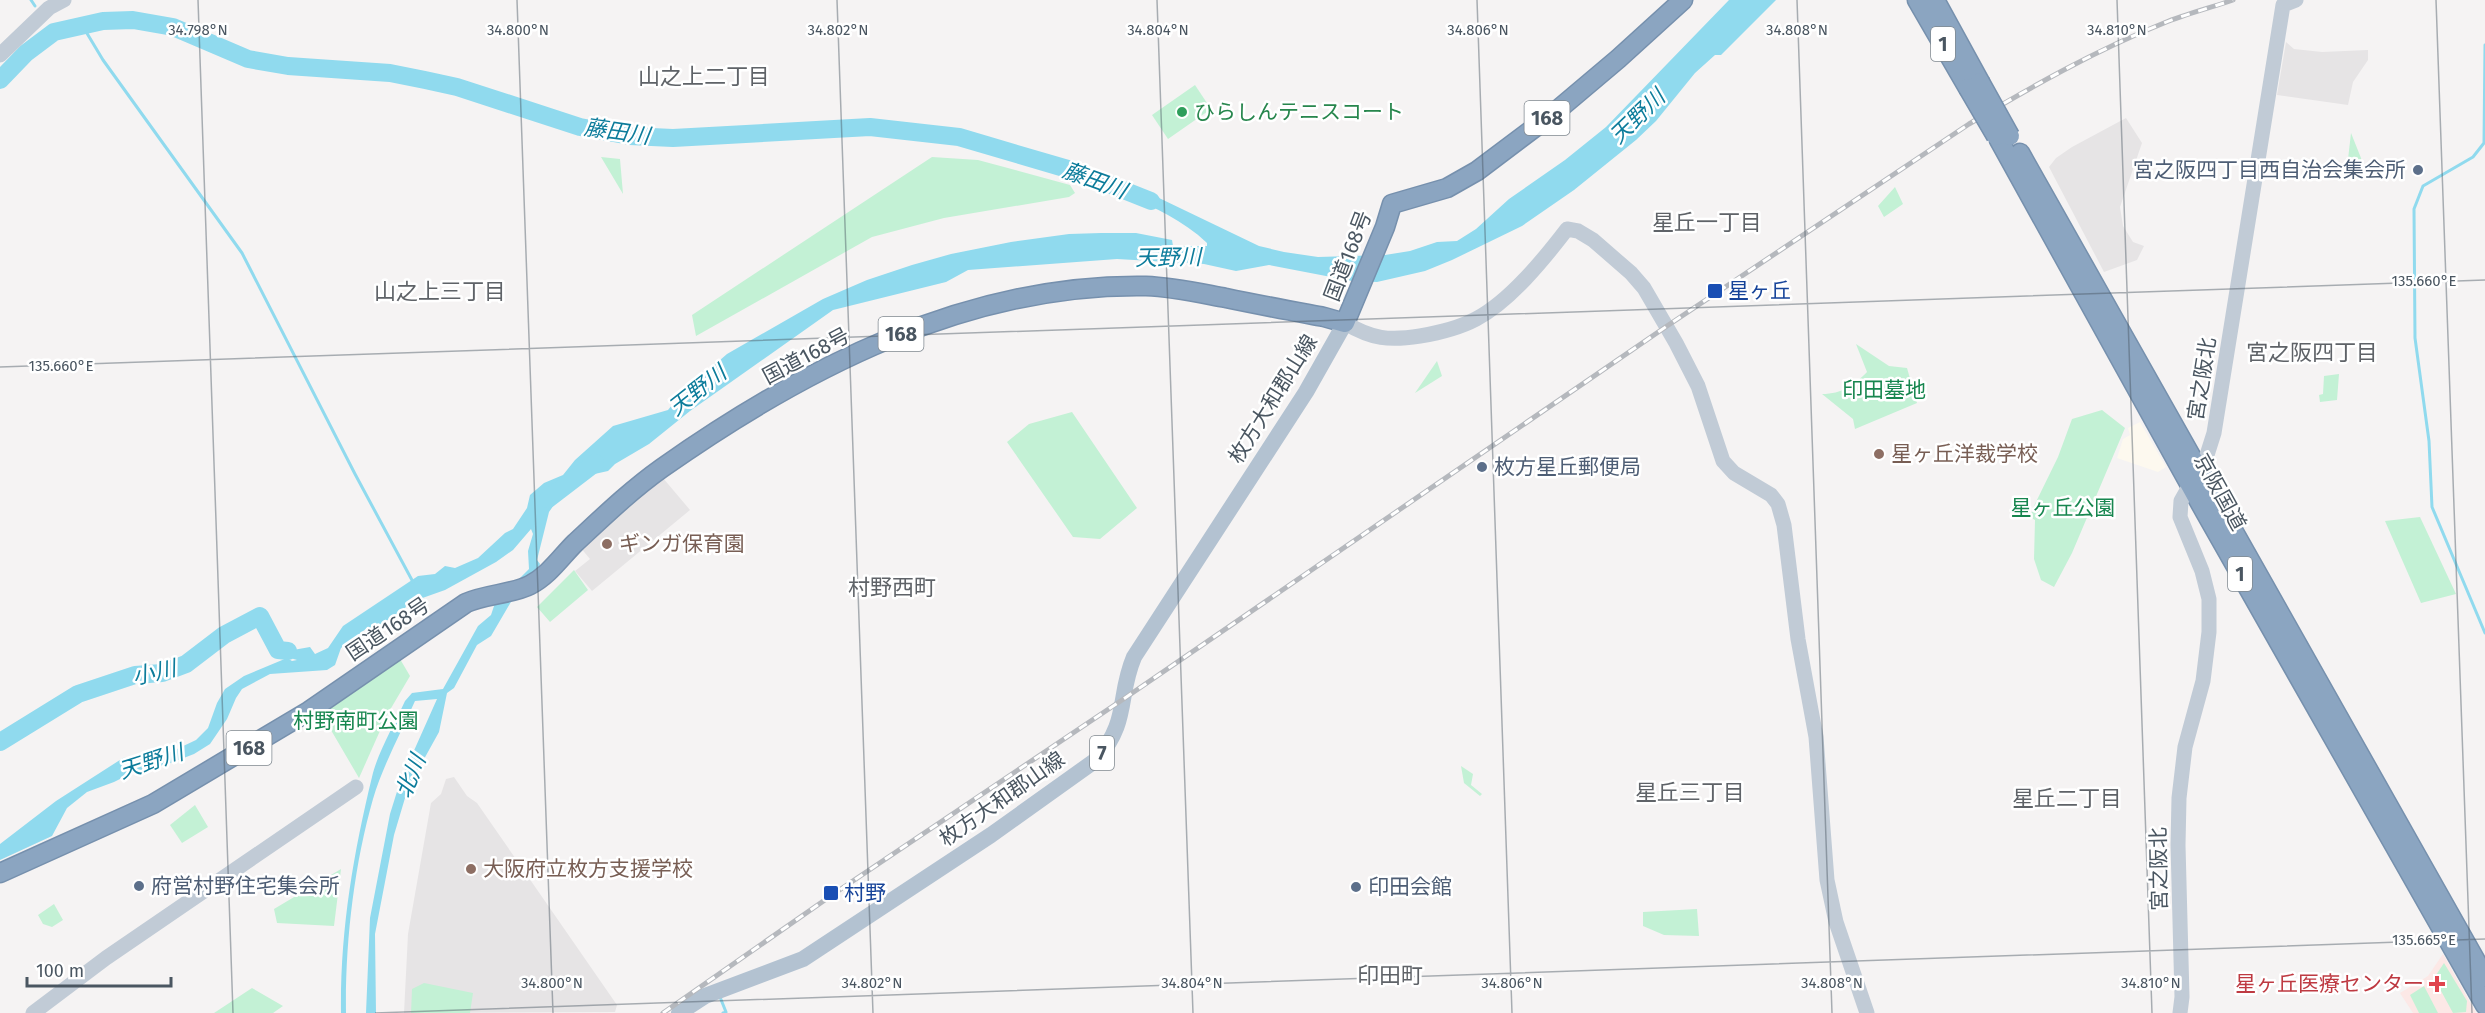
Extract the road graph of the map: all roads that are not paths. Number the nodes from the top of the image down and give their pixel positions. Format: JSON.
{"nodes":[{"id":1,"x":64,"y":0,"type":"edge"},
{"id":2,"x":1683,"y":0,"type":"edge"},
{"id":3,"x":1917,"y":0,"type":"edge"},
{"id":4,"x":1935,"y":0,"type":"edge"},
{"id":5,"x":2296,"y":0,"type":"edge"},
{"id":6,"x":0,"y":55,"type":"edge"},
{"id":7,"x":1974,"y":85,"type":"junction"},
{"id":8,"x":1346,"y":323,"type":"junction"},
{"id":9,"x":2194,"y":478,"type":"junction"},
{"id":10,"x":356,"y":788,"type":"dead end"},
{"id":11,"x":0,"y":873,"type":"edge"},
{"id":12,"x":2485,"y":977,"type":"edge"},
{"id":13,"x":2485,"y":1005,"type":"edge"},
{"id":14,"x":33,"y":1013,"type":"edge"},
{"id":15,"x":679,"y":1013,"type":"edge"},
{"id":16,"x":1867,"y":1013,"type":"edge"},
{"id":17,"x":2180,"y":1013,"type":"edge"}],
"edges":[{"from":1,"to":6,"type":"street"},
{"from":2,"to":8,"type":"highway","name":"国道168号","number":"168"},
{"from":3,"to":7,"type":"highway","name":"京阪国道","number":"1"},
{"from":4,"to":7,"type":"highway","name":"京阪国道","number":"1"},
{"from":5,"to":9,"type":"street","name":"宮之阪北"},
{"from":7,"to":9,"type":"highway","name":"京阪国道","number":"1","bridge":true},
{"from":8,"to":11,"type":"highway","name":"国道168号","number":"168"},
{"from":8,"to":15,"type":"main road","name":"枚方大和郡山線","number":"7"},
{"from":8,"to":16,"type":"street"},
{"from":9,"to":12,"type":"highway","name":"京阪国道","number":"1"},
{"from":9,"to":13,"type":"highway","name":"京阪国道","number":"1"},
{"from":9,"to":17,"type":"street","name":"宮之阪北"},
{"from":10,"to":14,"type":"street"}]}
